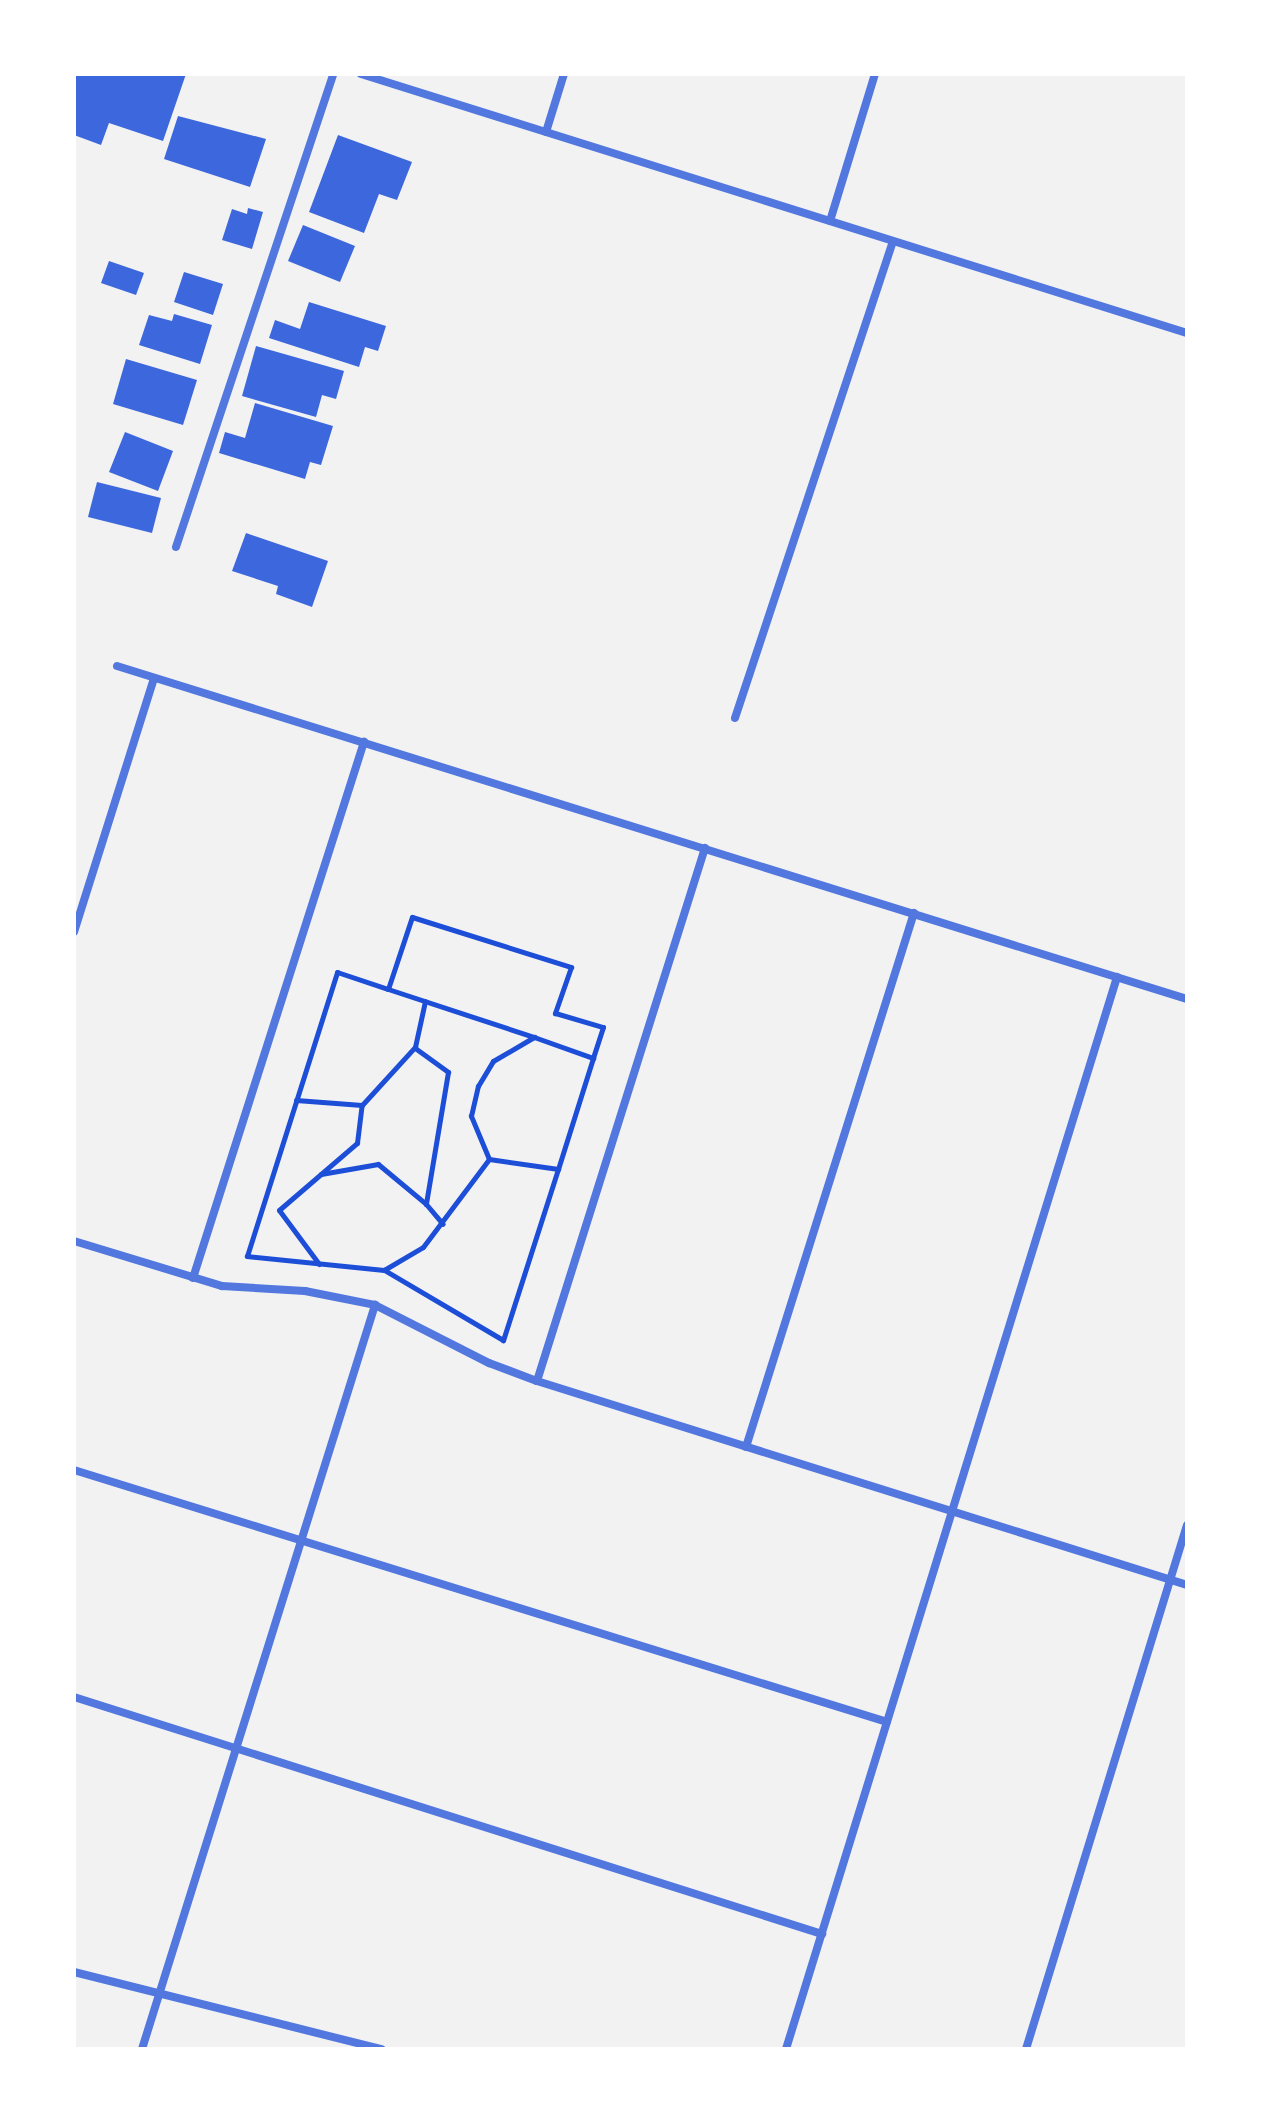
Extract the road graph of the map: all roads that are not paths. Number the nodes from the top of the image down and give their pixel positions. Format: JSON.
{"nodes":[{"id":1,"x":333,"y":74,"type":"edge"},
{"id":2,"x":361,"y":74,"type":"edge"},
{"id":3,"x":564,"y":74,"type":"edge"},
{"id":4,"x":875,"y":74,"type":"edge"},
{"id":5,"x":546,"y":132,"type":"junction"},
{"id":6,"x":830,"y":221,"type":"junction"},
{"id":7,"x":893,"y":241,"type":"junction"},
{"id":8,"x":1187,"y":333,"type":"edge"},
{"id":9,"x":176,"y":547,"type":"dead end"},
{"id":10,"x":117,"y":666,"type":"dead end"},
{"id":11,"x":154,"y":678,"type":"junction"},
{"id":12,"x":735,"y":718,"type":"dead end"},
{"id":13,"x":364,"y":742,"type":"junction"},
{"id":14,"x":705,"y":848,"type":"junction"},
{"id":15,"x":914,"y":913,"type":"junction"},
{"id":16,"x":74,"y":932,"type":"edge"},
{"id":17,"x":1117,"y":977,"type":"junction"},
{"id":18,"x":1187,"y":999,"type":"edge"},
{"id":19,"x":74,"y":1241,"type":"edge"},
{"id":20,"x":193,"y":1278,"type":"junction"},
{"id":21,"x":375,"y":1305,"type":"junction"},
{"id":22,"x":537,"y":1381,"type":"junction"},
{"id":23,"x":746,"y":1447,"type":"junction"},
{"id":24,"x":74,"y":1470,"type":"edge"},
{"id":25,"x":952,"y":1511,"type":"junction"},
{"id":26,"x":1187,"y":1525,"type":"edge"},
{"id":27,"x":301,"y":1541,"type":"junction"},
{"id":28,"x":1170,"y":1580,"type":"junction"},
{"id":29,"x":1187,"y":1585,"type":"edge"},
{"id":30,"x":74,"y":1697,"type":"edge"},
{"id":31,"x":887,"y":1722,"type":"junction"},
{"id":32,"x":236,"y":1749,"type":"junction"},
{"id":33,"x":822,"y":1934,"type":"junction"},
{"id":34,"x":74,"y":1972,"type":"edge"},
{"id":35,"x":159,"y":1993,"type":"junction"},
{"id":36,"x":142,"y":2049,"type":"edge"},
{"id":37,"x":381,"y":2049,"type":"edge"},
{"id":38,"x":786,"y":2049,"type":"edge"},
{"id":39,"x":1026,"y":2049,"type":"edge"}],
"edges":[{"from":1,"to":9,"type":"street"},
{"from":2,"to":5,"type":"street"},
{"from":3,"to":5,"type":"street"},
{"from":4,"to":6,"type":"street"},
{"from":5,"to":6,"type":"street"},
{"from":6,"to":7,"type":"street"},
{"from":7,"to":8,"type":"street"},
{"from":7,"to":12,"type":"street"},
{"from":10,"to":11,"type":"street"},
{"from":11,"to":13,"type":"street"},
{"from":11,"to":16,"type":"street"},
{"from":13,"to":14,"type":"street"},
{"from":13,"to":20,"type":"street"},
{"from":14,"to":15,"type":"street"},
{"from":14,"to":22,"type":"street"},
{"from":15,"to":17,"type":"street"},
{"from":15,"to":23,"type":"street"},
{"from":17,"to":18,"type":"street"},
{"from":17,"to":25,"type":"street"},
{"from":19,"to":20,"type":"street"},
{"from":20,"to":21,"type":"street"},
{"from":21,"to":22,"type":"street"},
{"from":21,"to":27,"type":"street"},
{"from":22,"to":23,"type":"street"},
{"from":23,"to":25,"type":"street"},
{"from":24,"to":27,"type":"street"},
{"from":25,"to":28,"type":"street"},
{"from":25,"to":31,"type":"street"},
{"from":26,"to":28,"type":"street"},
{"from":27,"to":31,"type":"street"},
{"from":27,"to":32,"type":"street"},
{"from":28,"to":29,"type":"street"},
{"from":28,"to":39,"type":"street"},
{"from":30,"to":32,"type":"street"},
{"from":31,"to":33,"type":"street"},
{"from":32,"to":33,"type":"street"},
{"from":32,"to":35,"type":"street"},
{"from":33,"to":38,"type":"street"},
{"from":34,"to":35,"type":"street"},
{"from":35,"to":36,"type":"street"},
{"from":35,"to":37,"type":"street"}]}
